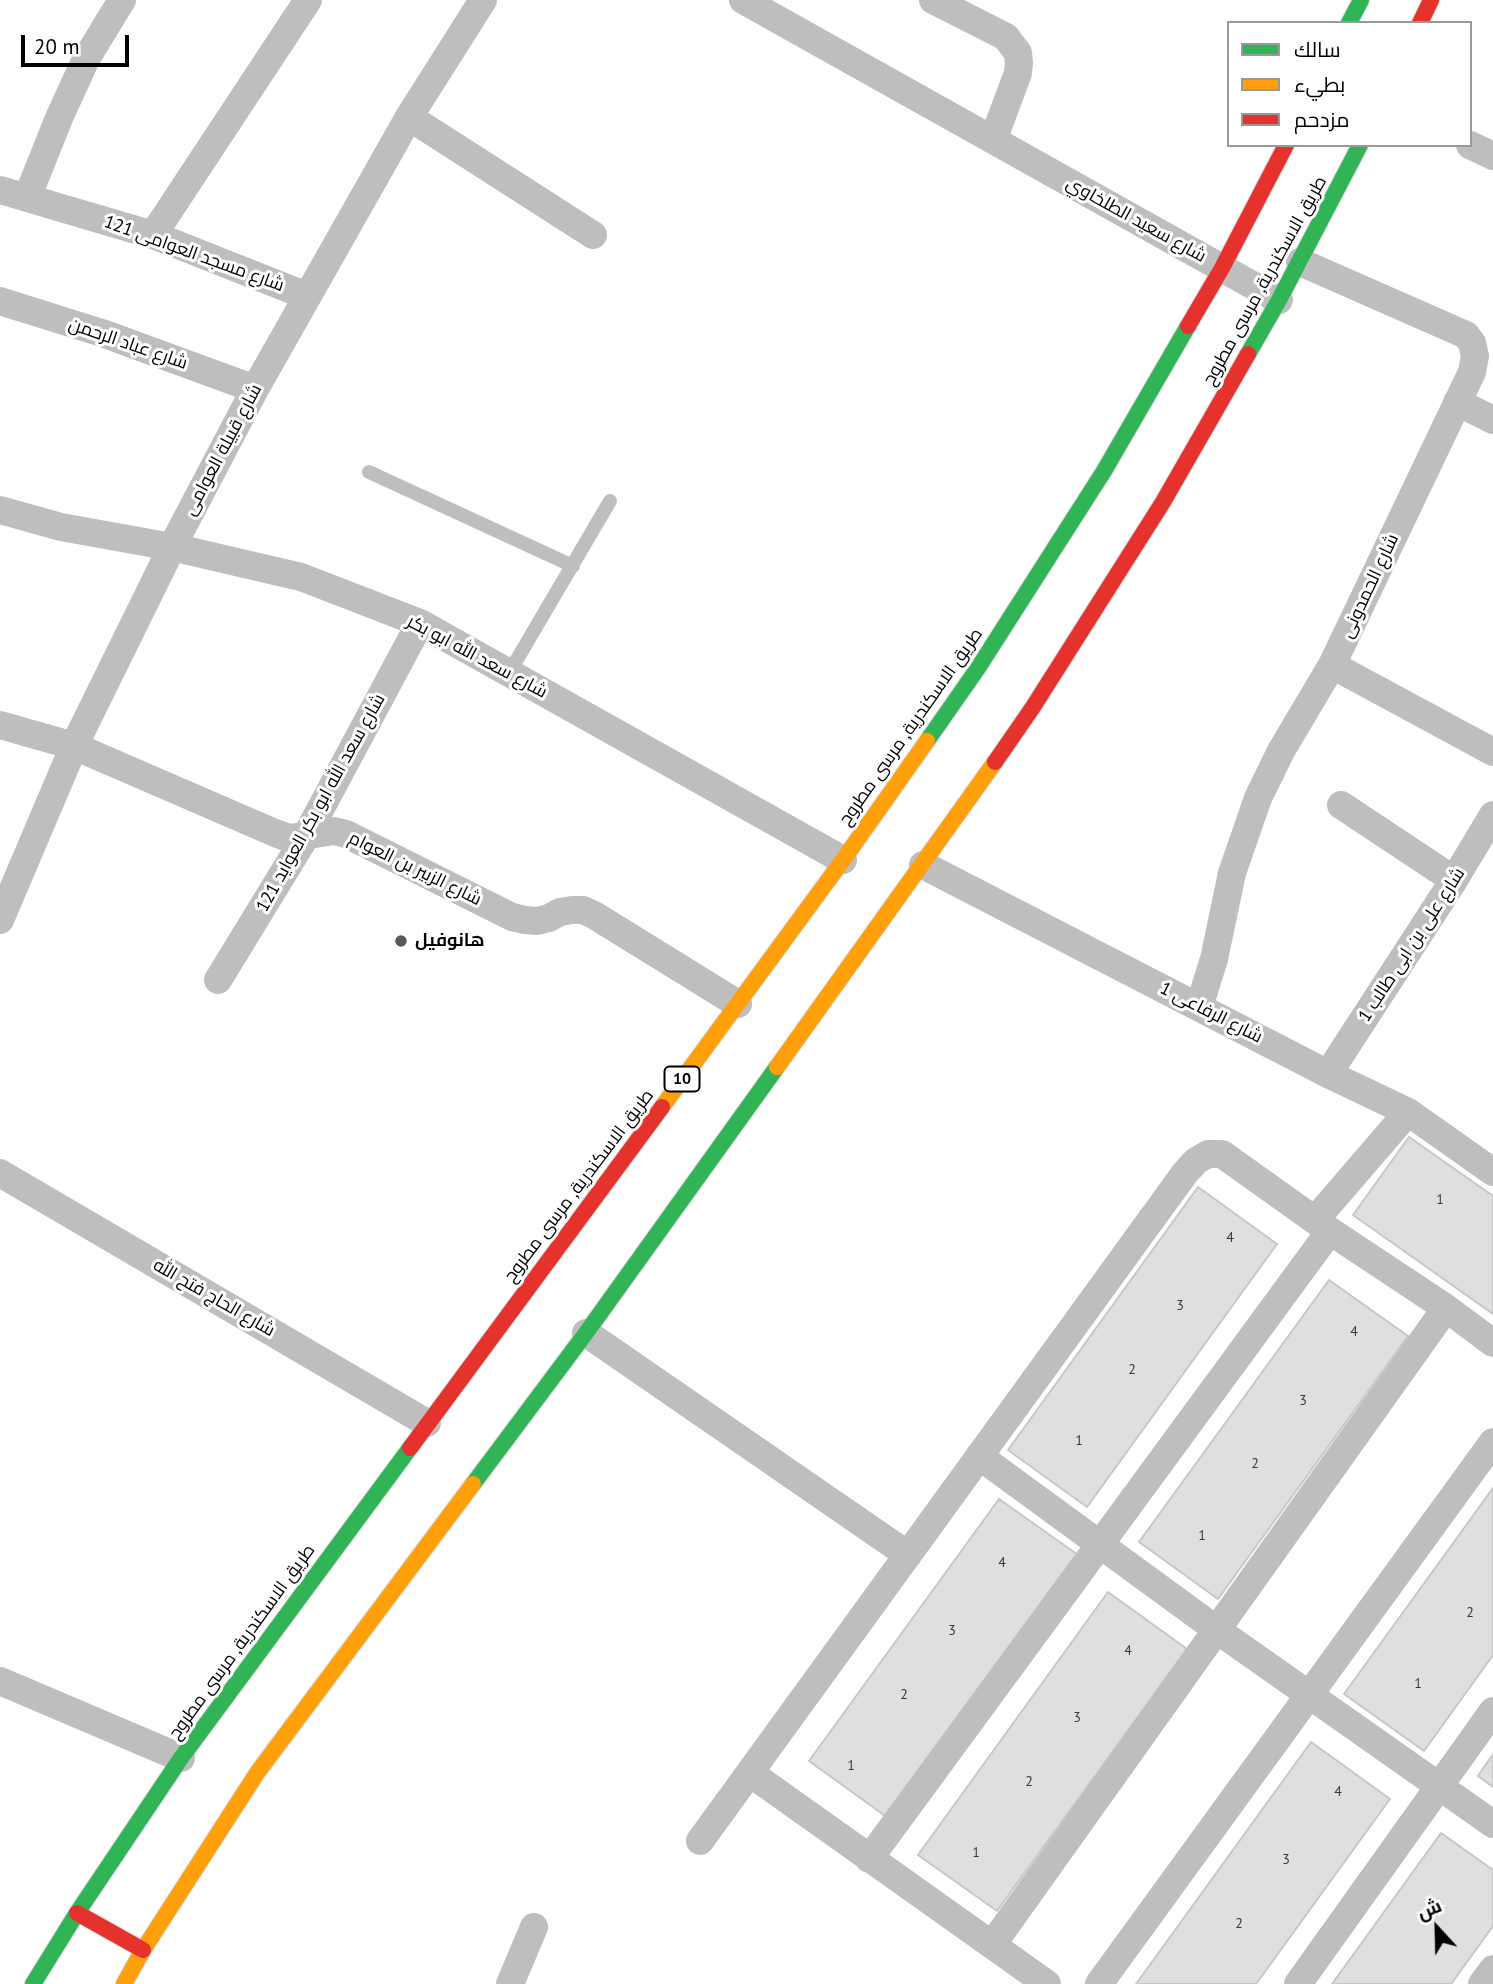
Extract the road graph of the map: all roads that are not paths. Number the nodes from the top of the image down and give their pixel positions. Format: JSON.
{"nodes":[{"id":1,"x":122,"y":0,"type":"edge"},
{"id":2,"x":309,"y":0,"type":"edge"},
{"id":3,"x":482,"y":0,"type":"edge"},
{"id":4,"x":743,"y":0,"type":"edge"},
{"id":5,"x":933,"y":0,"type":"edge"},
{"id":6,"x":1361,"y":0,"type":"edge"},
{"id":7,"x":1431,"y":0,"type":"edge"},
{"id":8,"x":1350,"y":21,"type":"edge"},
{"id":9,"x":1421,"y":21,"type":"edge"},
{"id":10,"x":408,"y":117,"type":"junction"},
{"id":11,"x":993,"y":140,"type":"junction"},
{"id":12,"x":1472,"y":146,"type":"edge"},
{"id":13,"x":1285,"y":147,"type":"edge"},
{"id":14,"x":1359,"y":147,"type":"edge"},
{"id":15,"x":1493,"y":156,"type":"edge"},
{"id":16,"x":0,"y":190,"type":"edge"},
{"id":17,"x":27,"y":198,"type":"junction"},
{"id":18,"x":153,"y":235,"type":"junction"},
{"id":19,"x":593,"y":235,"type":"dead end"},
{"id":20,"x":1300,"y":262,"type":"junction"},
{"id":21,"x":1222,"y":268,"type":"junction"},
{"id":22,"x":307,"y":296,"type":"junction"},
{"id":23,"x":1279,"y":300,"type":"junction"},
{"id":24,"x":0,"y":301,"type":"edge"},
{"id":25,"x":255,"y":389,"type":"junction"},
{"id":26,"x":1457,"y":401,"type":"junction"},
{"id":27,"x":1493,"y":420,"type":"edge"},
{"id":28,"x":369,"y":472,"type":"dead end"},
{"id":29,"x":610,"y":501,"type":"dead end"},
{"id":30,"x":0,"y":510,"type":"edge"},
{"id":31,"x":172,"y":547,"type":"junction"},
{"id":32,"x":573,"y":566,"type":"junction"},
{"id":33,"x":420,"y":623,"type":"junction"},
{"id":34,"x":1332,"y":665,"type":"junction"},
{"id":35,"x":509,"y":673,"type":"junction"},
{"id":36,"x":0,"y":725,"type":"edge"},
{"id":37,"x":74,"y":746,"type":"junction"},
{"id":38,"x":1493,"y":752,"type":"edge"},
{"id":39,"x":1341,"y":805,"type":"dead end"},
{"id":40,"x":1493,"y":815,"type":"edge"},
{"id":41,"x":306,"y":836,"type":"junction"},
{"id":42,"x":843,"y":860,"type":"junction"},
{"id":43,"x":923,"y":865,"type":"junction"},
{"id":44,"x":1454,"y":880,"type":"junction"},
{"id":45,"x":0,"y":920,"type":"edge"},
{"id":46,"x":218,"y":980,"type":"dead end"},
{"id":47,"x":737,"y":1004,"type":"junction"},
{"id":48,"x":1199,"y":1007,"type":"junction"},
{"id":49,"x":1328,"y":1073,"type":"junction"},
{"id":50,"x":1408,"y":1112,"type":"junction"},
{"id":51,"x":1493,"y":1172,"type":"edge"},
{"id":52,"x":0,"y":1173,"type":"edge"},
{"id":53,"x":1322,"y":1226,"type":"junction"},
{"id":54,"x":1446,"y":1308,"type":"junction"},
{"id":55,"x":586,"y":1332,"type":"junction"},
{"id":56,"x":1493,"y":1343,"type":"edge"},
{"id":57,"x":427,"y":1423,"type":"junction"},
{"id":58,"x":1493,"y":1442,"type":"edge"},
{"id":59,"x":979,"y":1456,"type":"junction"},
{"id":60,"x":1100,"y":1545,"type":"junction"},
{"id":61,"x":908,"y":1555,"type":"junction"},
{"id":62,"x":1217,"y":1630,"type":"junction"},
{"id":63,"x":0,"y":1681,"type":"edge"},
{"id":64,"x":1310,"y":1694,"type":"junction"},
{"id":65,"x":1493,"y":1711,"type":"edge"},
{"id":66,"x":181,"y":1758,"type":"junction"},
{"id":67,"x":750,"y":1773,"type":"junction"},
{"id":68,"x":1439,"y":1787,"type":"junction"},
{"id":69,"x":1493,"y":1824,"type":"edge"},
{"id":70,"x":700,"y":1841,"type":"dead end"},
{"id":71,"x":869,"y":1859,"type":"junction"},
{"id":72,"x":77,"y":1913,"type":"junction"},
{"id":73,"x":534,"y":1927,"type":"dead end"},
{"id":74,"x":992,"y":1945,"type":"junction"},
{"id":75,"x":144,"y":1950,"type":"junction"},
{"id":76,"x":1493,"y":1969,"type":"edge"},
{"id":77,"x":33,"y":1984,"type":"edge"},
{"id":78,"x":124,"y":1984,"type":"edge"},
{"id":79,"x":510,"y":1984,"type":"edge"},
{"id":80,"x":1047,"y":1984,"type":"edge"},
{"id":81,"x":1099,"y":1984,"type":"edge"},
{"id":82,"x":1298,"y":1984,"type":"edge"},
{"id":83,"x":1482,"y":1984,"type":"edge"}],
"edges":[{"from":1,"to":17,"type":"street"},
{"from":2,"to":18,"type":"street"},
{"from":3,"to":10,"type":"street","name":"شارع قبيلة العوامى"},
{"from":4,"to":11,"type":"street","name":"شارع سعيد الطلخاوي"},
{"from":5,"to":11,"type":"street"},
{"from":6,"to":8,"type":"main road"},
{"from":7,"to":9,"type":"main road"},
{"from":10,"to":19,"type":"street"},
{"from":10,"to":22,"type":"street","name":"شارع قبيلة العوامى"},
{"from":11,"to":21,"type":"street","name":"شارع سعيد الطلخاوي"},
{"from":12,"to":15,"type":"street"},
{"from":13,"to":21,"type":"main road","name":"طريق الاسكندرية, مرسى مطروح","number":"10"},
{"from":14,"to":20,"type":"main road","name":"طريق الاسكندرية, مرسى مطروح"},
{"from":16,"to":17,"type":"street","name":"شارع مسجد العوامى 121"},
{"from":17,"to":18,"type":"street","name":"شارع مسجد العوامى 121"},
{"from":18,"to":22,"type":"street","name":"شارع مسجد العوامى 121"},
{"from":20,"to":23,"type":"main road","name":"طريق الاسكندرية, مرسى مطروح"},
{"from":20,"to":26,"type":"street","name":"شارع الحمدونى"},
{"from":21,"to":23,"type":"street","name":"شارع سعيد الطلخاوي"},
{"from":21,"to":42,"type":"main road","name":"طريق الاسكندرية, مرسى مطروح","number":"10"},
{"from":22,"to":25,"type":"street","name":"شارع قبيلة العوامى"},
{"from":23,"to":43,"type":"main road","name":"طريق الاسكندرية, مرسى مطروح"},
{"from":24,"to":25,"type":"street","name":"شارع عباد الرحمن"},
{"from":25,"to":31,"type":"street","name":"شارع قبيلة العوامى"},
{"from":26,"to":27,"type":"street"},
{"from":26,"to":34,"type":"street","name":"شارع الحمدونى"},
{"from":28,"to":32,"type":"lane"},
{"from":29,"to":32,"type":"lane"},
{"from":30,"to":31,"type":"street","name":"شارع سعد الله ابو بكر"},
{"from":31,"to":33,"type":"street","name":"شارع سعد الله ابو بكر"},
{"from":31,"to":37,"type":"street","name":"شارع قبيلة العوامى"},
{"from":32,"to":35,"type":"lane"},
{"from":33,"to":35,"type":"street","name":"شارع سعد الله ابو بكر"},
{"from":33,"to":41,"type":"street","name":"شارع سعد الله ابو بكر العوايد 121"},
{"from":34,"to":38,"type":"street"},
{"from":34,"to":48,"type":"street","name":"شارع الحمدونى"},
{"from":35,"to":42,"type":"street","name":"شارع سعد الله ابو بكر"},
{"from":36,"to":37,"type":"street","name":"شارع الزبير بن العوام"},
{"from":37,"to":41,"type":"street","name":"شارع الزبير بن العوام"},
{"from":37,"to":45,"type":"street","name":"شارع قبيلة العوامى"},
{"from":39,"to":44,"type":"street"},
{"from":40,"to":44,"type":"street","name":"شارع على بن ابى طالب 1"},
{"from":41,"to":46,"type":"street","name":"شارع سعد الله ابو بكر العوايد 121"},
{"from":41,"to":47,"type":"street","name":"شارع الزبير بن العوام"},
{"from":42,"to":47,"type":"main road","name":"طريق الاسكندرية, مرسى مطروح","number":"10"},
{"from":43,"to":48,"type":"street","name":"شارع الرفاعى 1"},
{"from":43,"to":55,"type":"main road","name":"طريق الاسكندرية, مرسى مطروح"},
{"from":44,"to":49,"type":"street","name":"شارع على بن ابى طالب 1"},
{"from":47,"to":57,"type":"main road","name":"طريق الاسكندرية, مرسى مطروح","number":"10"},
{"from":48,"to":49,"type":"street","name":"شارع الرفاعى 1"},
{"from":49,"to":50,"type":"street","name":"شارع الرفاعى 1"},
{"from":50,"to":51,"type":"street","name":"شارع الرفاعى 1"},
{"from":50,"to":53,"type":"street"},
{"from":52,"to":57,"type":"street","name":"شارع الحاج فتح الله"},
{"from":53,"to":54,"type":"street"},
{"from":53,"to":59,"type":"street"},
{"from":53,"to":60,"type":"street"},
{"from":54,"to":56,"type":"street"},
{"from":54,"to":62,"type":"street"},
{"from":55,"to":61,"type":"street"},
{"from":55,"to":75,"type":"main road","name":"طريق الاسكندرية, مرسى مطروح"},
{"from":57,"to":66,"type":"main road","name":"طريق الاسكندرية, مرسى مطروح","number":"10"},
{"from":58,"to":64,"type":"street"},
{"from":59,"to":60,"type":"street"},
{"from":59,"to":61,"type":"street"},
{"from":60,"to":62,"type":"street"},
{"from":60,"to":71,"type":"street"},
{"from":61,"to":67,"type":"street"},
{"from":62,"to":64,"type":"street"},
{"from":62,"to":74,"type":"street"},
{"from":63,"to":66,"type":"street"},
{"from":64,"to":68,"type":"street"},
{"from":64,"to":81,"type":"street"},
{"from":65,"to":68,"type":"street"},
{"from":66,"to":72,"type":"main road","name":"طريق الاسكندرية, مرسى مطروح","number":"10"},
{"from":67,"to":70,"type":"street"},
{"from":67,"to":71,"type":"street"},
{"from":68,"to":69,"type":"street"},
{"from":68,"to":82,"type":"street"},
{"from":71,"to":74,"type":"street"},
{"from":72,"to":75,"type":"main road"},
{"from":72,"to":77,"type":"main road","name":"طريق الاسكندرية, مرسى مطروح","number":"10"},
{"from":73,"to":79,"type":"street"},
{"from":74,"to":80,"type":"street"},
{"from":75,"to":78,"type":"main road","name":"طريق الاسكندرية, مرسى مطروح"},
{"from":76,"to":83,"type":"street"}]}
